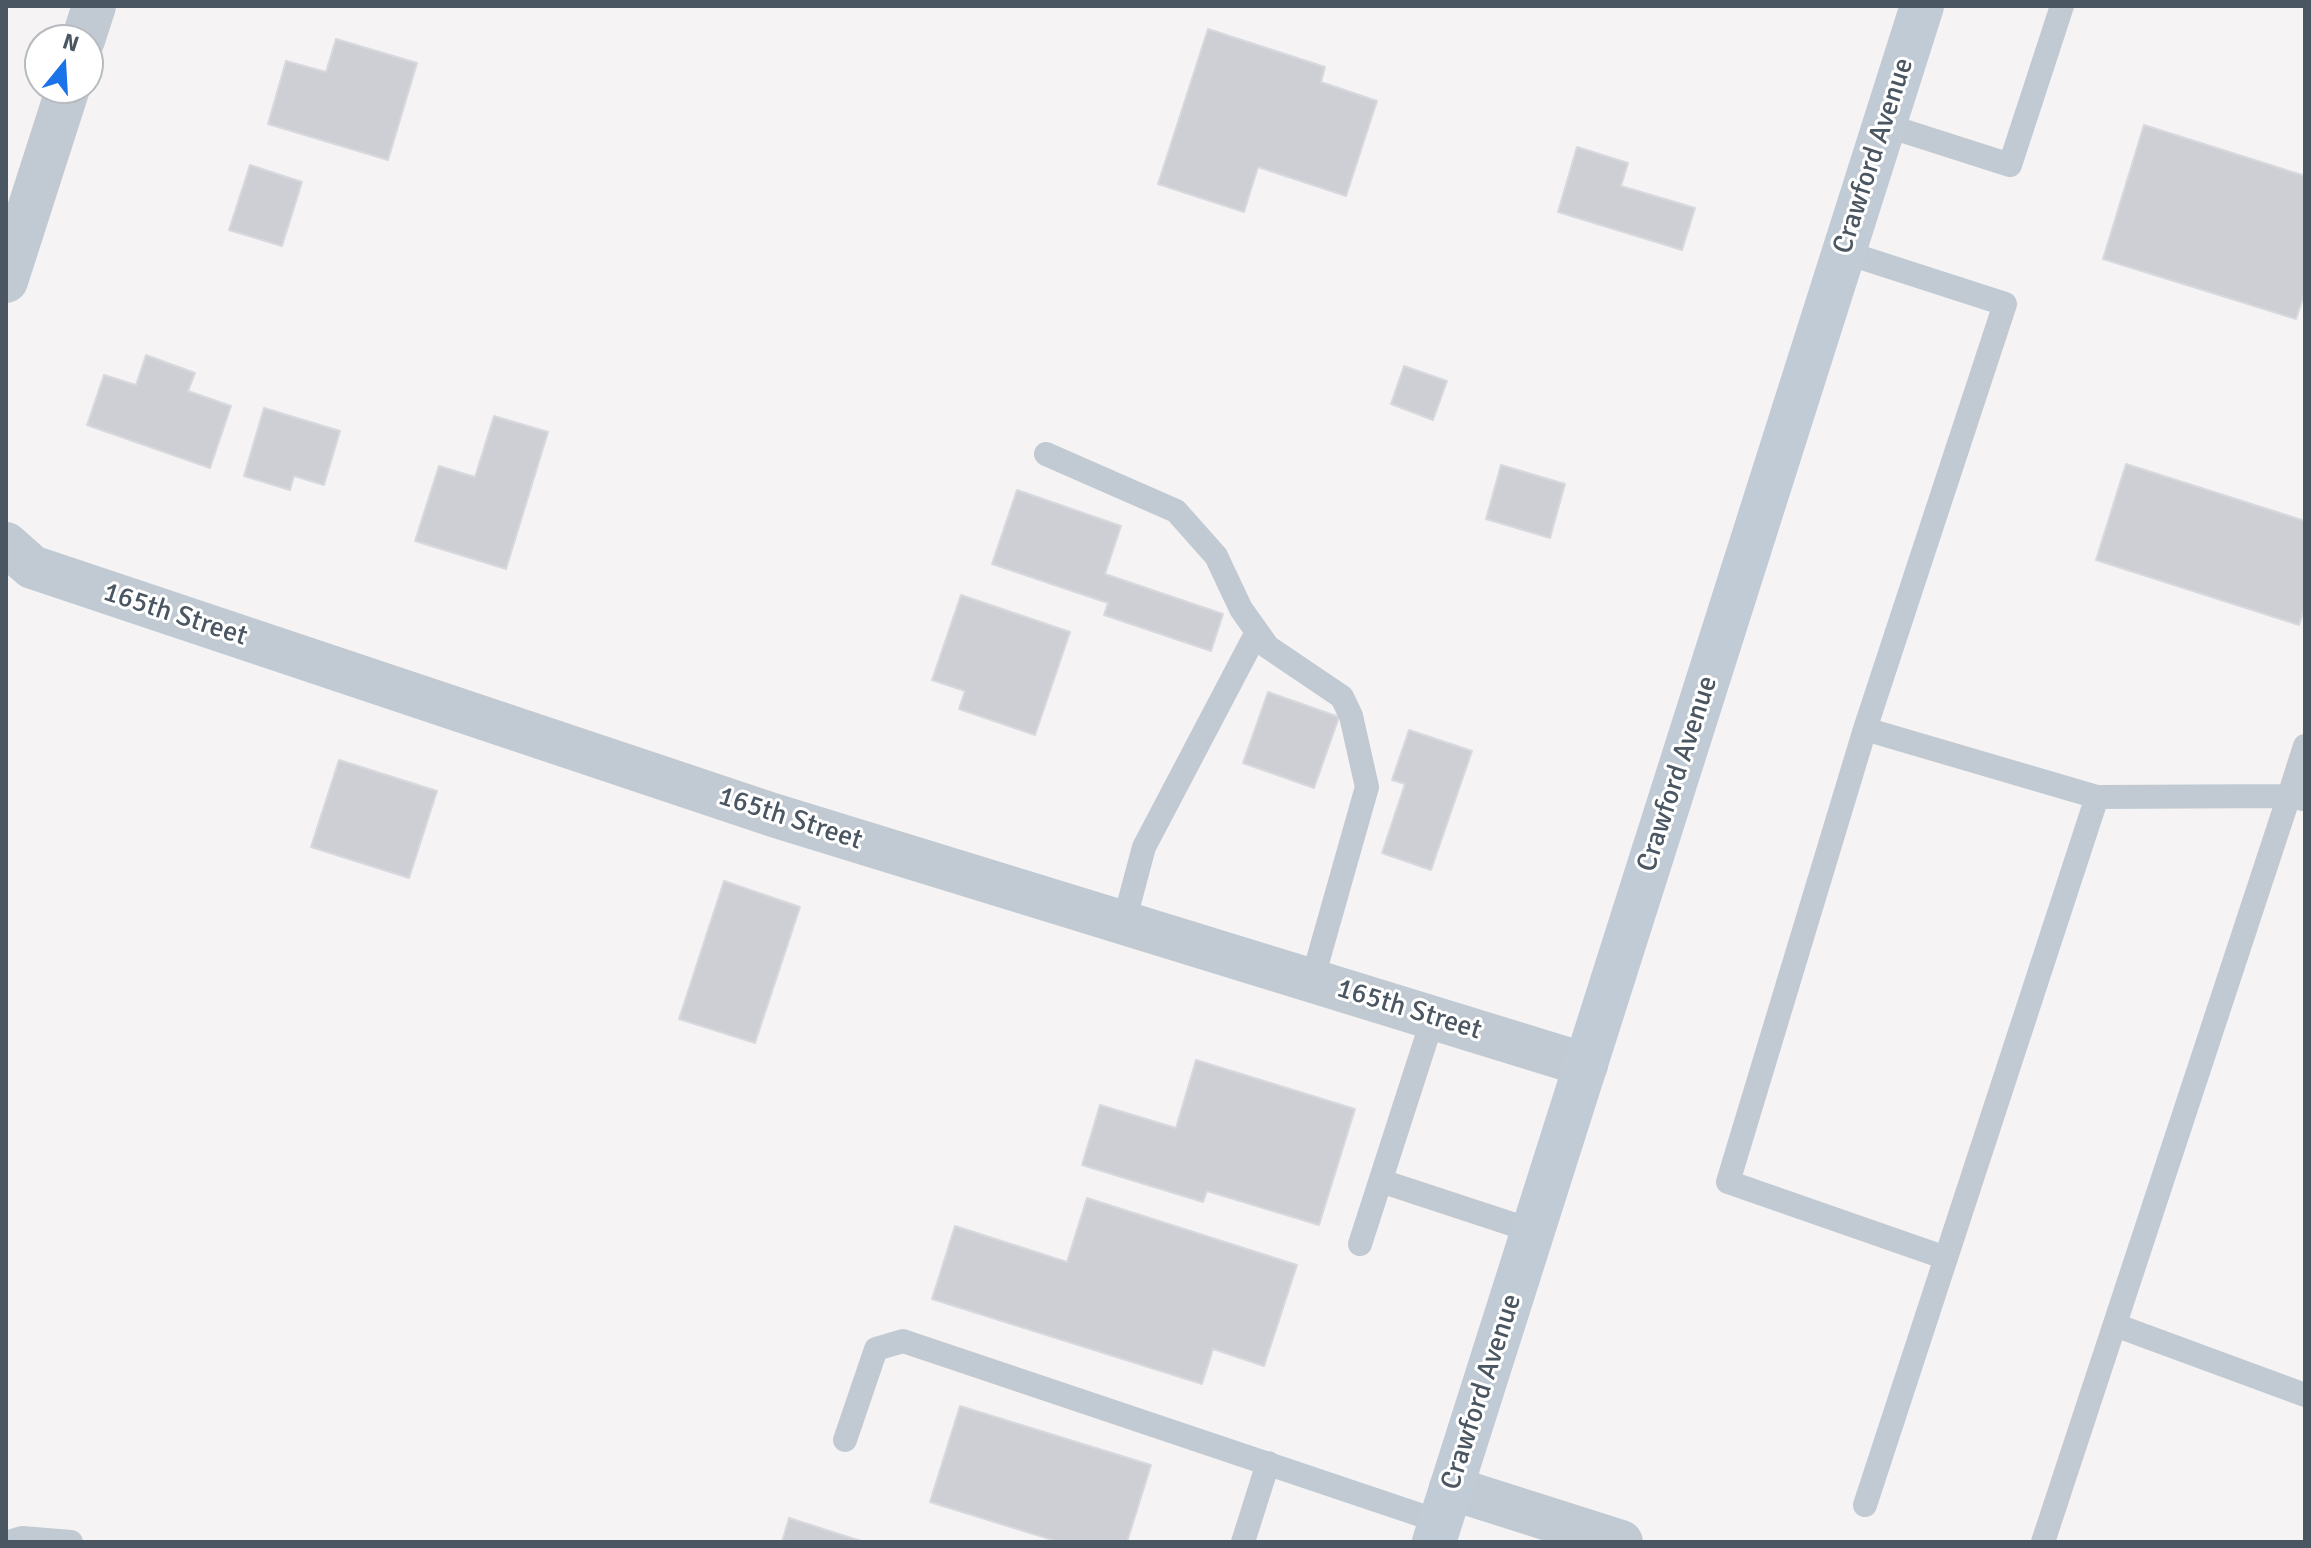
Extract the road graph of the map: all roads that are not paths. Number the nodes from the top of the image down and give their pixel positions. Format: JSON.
{"nodes":[{"id":1,"x":1922,"y":6,"type":"edge"},
{"id":2,"x":2062,"y":6,"type":"edge"},
{"id":3,"x":63,"y":104,"type":"edge"},
{"id":4,"x":1885,"y":125,"type":"junction"},
{"id":5,"x":1844,"y":252,"type":"junction"},
{"id":6,"x":6,"y":281,"type":"edge"},
{"id":7,"x":1046,"y":454,"type":"dead end"},
{"id":8,"x":6,"y":544,"type":"edge"},
{"id":9,"x":1257,"y":632,"type":"junction"},
{"id":10,"x":1865,"y":729,"type":"junction"},
{"id":11,"x":2305,"y":746,"type":"edge"},
{"id":12,"x":2097,"y":797,"type":"junction"},
{"id":13,"x":2297,"y":798,"type":"edge"},
{"id":14,"x":1124,"y":922,"type":"junction"},
{"id":15,"x":1312,"y":981,"type":"junction"},
{"id":16,"x":1433,"y":1018,"type":"junction"},
{"id":17,"x":1586,"y":1065,"type":"junction"},
{"id":18,"x":1381,"y":1181,"type":"junction"},
{"id":19,"x":1533,"y":1231,"type":"junction"},
{"id":20,"x":1360,"y":1244,"type":"dead end"},
{"id":21,"x":1946,"y":1258,"type":"junction"},
{"id":22,"x":2115,"y":1325,"type":"junction"},
{"id":23,"x":2305,"y":1395,"type":"edge"},
{"id":24,"x":845,"y":1440,"type":"dead end"},
{"id":25,"x":1268,"y":1463,"type":"junction"},
{"id":26,"x":1865,"y":1505,"type":"dead end"},
{"id":27,"x":1442,"y":1517,"type":"edge"},
{"id":28,"x":9,"y":1542,"type":"edge"},
{"id":29,"x":71,"y":1542,"type":"edge"},
{"id":30,"x":1243,"y":1542,"type":"edge"},
{"id":31,"x":1621,"y":1542,"type":"edge"},
{"id":32,"x":2043,"y":1542,"type":"edge"}],
"edges":[{"from":1,"to":4,"type":"main road","name":"Crawford Avenue"},
{"from":2,"to":4,"type":"lane"},
{"from":3,"to":6,"type":"street"},
{"from":4,"to":5,"type":"main road","name":"Crawford Avenue"},
{"from":5,"to":10,"type":"lane"},
{"from":5,"to":17,"type":"main road","name":"Crawford Avenue"},
{"from":7,"to":9,"type":"lane"},
{"from":8,"to":14,"type":"street","name":"165th Street"},
{"from":9,"to":14,"type":"lane"},
{"from":9,"to":15,"type":"lane"},
{"from":10,"to":12,"type":"lane"},
{"from":10,"to":21,"type":"lane"},
{"from":11,"to":13,"type":"lane"},
{"from":12,"to":13,"type":"lane"},
{"from":12,"to":21,"type":"lane"},
{"from":13,"to":22,"type":"lane"},
{"from":14,"to":15,"type":"street","name":"165th Street"},
{"from":15,"to":16,"type":"street","name":"165th Street"},
{"from":16,"to":17,"type":"street","name":"165th Street"},
{"from":16,"to":18,"type":"lane"},
{"from":17,"to":19,"type":"main road","name":"Crawford Avenue"},
{"from":18,"to":19,"type":"lane"},
{"from":18,"to":20,"type":"lane"},
{"from":19,"to":27,"type":"main road","name":"Crawford Avenue"},
{"from":21,"to":26,"type":"lane"},
{"from":22,"to":23,"type":"lane"},
{"from":22,"to":32,"type":"lane"},
{"from":24,"to":25,"type":"lane"},
{"from":25,"to":27,"type":"lane"},
{"from":25,"to":30,"type":"lane"},
{"from":27,"to":31,"type":"street"},
{"from":28,"to":29,"type":"lane"}]}
